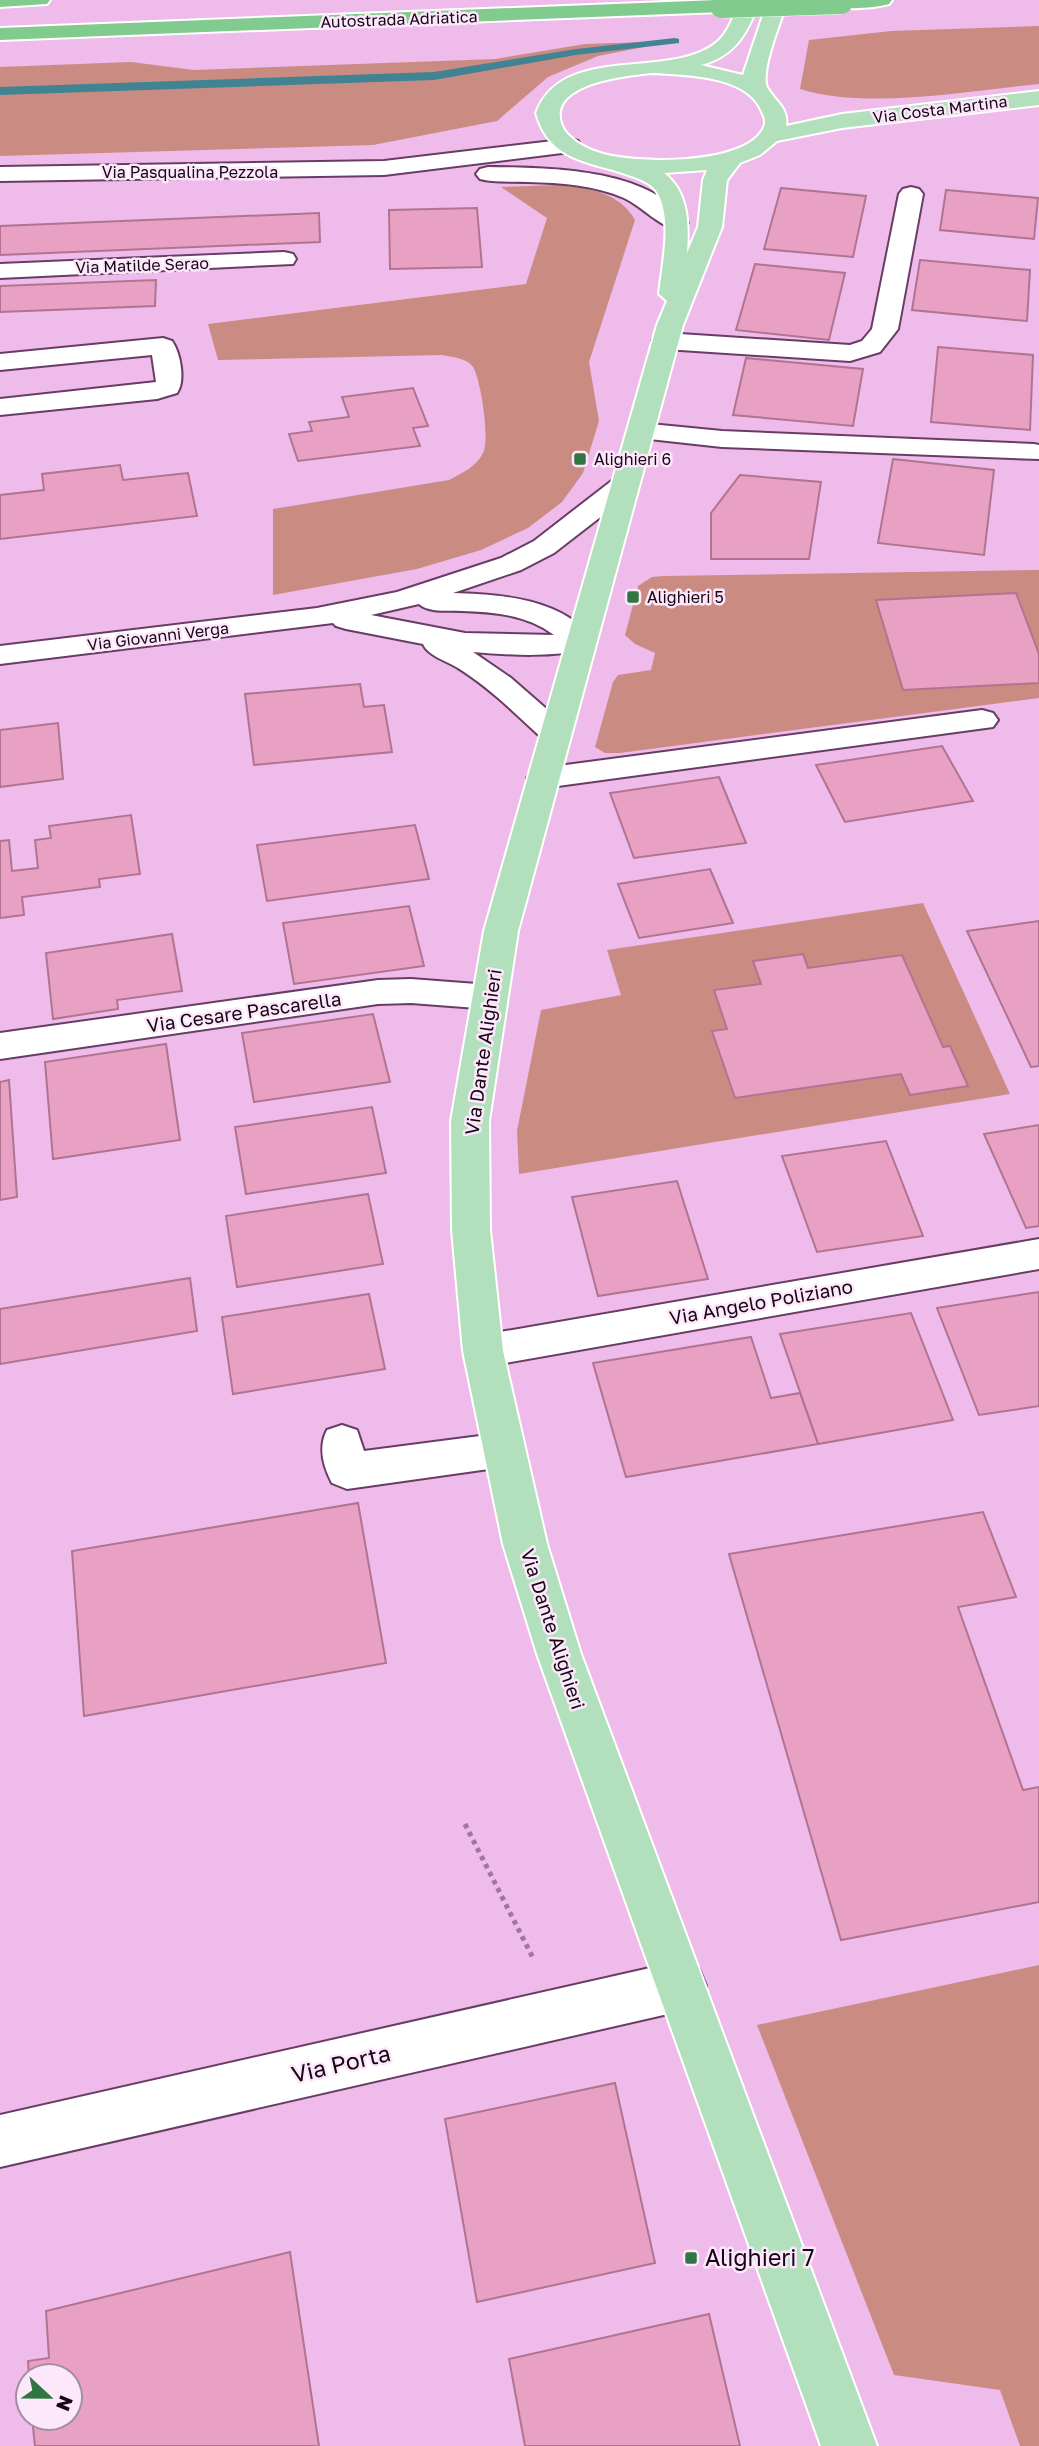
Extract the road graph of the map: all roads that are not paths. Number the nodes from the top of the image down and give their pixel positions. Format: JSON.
{"nodes":[{"id":1,"x":40,"y":0,"type":"edge"},
{"id":2,"x":750,"y":0,"type":"edge"},
{"id":3,"x":778,"y":0,"type":"edge"},
{"id":4,"x":882,"y":0,"type":"edge"},
{"id":5,"x":0,"y":1,"type":"edge"},
{"id":6,"x":841,"y":2,"type":"edge"},
{"id":7,"x":0,"y":34,"type":"edge"},
{"id":8,"x":652,"y":66,"type":"junction"},
{"id":9,"x":765,"y":98,"type":"junction"},
{"id":10,"x":1039,"y":98,"type":"edge"},
{"id":11,"x":548,"y":113,"type":"junction"},
{"id":12,"x":842,"y":121,"type":"junction"},
{"id":13,"x":770,"y":136,"type":"junction"},
{"id":14,"x":570,"y":146,"type":"junction"},
{"id":15,"x":730,"y":160,"type":"junction"},
{"id":16,"x":620,"y":164,"type":"junction"},
{"id":17,"x":381,"y":168,"type":"junction"},
{"id":18,"x":0,"y":174,"type":"edge"},
{"id":19,"x":911,"y":194,"type":"dead end"},
{"id":20,"x":676,"y":223,"type":"junction"},
{"id":21,"x":284,"y":259,"type":"dead end"},
{"id":22,"x":0,"y":271,"type":"edge"},
{"id":23,"x":667,"y":333,"type":"junction"},
{"id":24,"x":0,"y":362,"type":"edge"},
{"id":25,"x":0,"y":407,"type":"edge"},
{"id":26,"x":640,"y":431,"type":"junction"},
{"id":27,"x":1034,"y":452,"type":"dead end"},
{"id":28,"x":624,"y":485,"type":"junction"},
{"id":29,"x":403,"y":600,"type":"junction"},
{"id":30,"x":317,"y":617,"type":"junction"},
{"id":31,"x":410,"y":633,"type":"junction"},
{"id":32,"x":580,"y":642,"type":"junction"},
{"id":33,"x":0,"y":655,"type":"edge"},
{"id":34,"x":982,"y":720,"type":"dead end"},
{"id":35,"x":555,"y":733,"type":"junction"},
{"id":36,"x":542,"y":778,"type":"junction"},
{"id":37,"x":490,"y":997,"type":"junction"},
{"id":38,"x":0,"y":1046,"type":"edge"},
{"id":39,"x":1039,"y":1254,"type":"edge"},
{"id":40,"x":483,"y":1351,"type":"junction"},
{"id":41,"x":342,"y":1442,"type":"dead end"},
{"id":42,"x":503,"y":1450,"type":"junction"},
{"id":43,"x":681,"y":1986,"type":"junction"},
{"id":44,"x":0,"y":2141,"type":"edge"},
{"id":45,"x":849,"y":2446,"type":"edge"}],
"edges":[{"from":1,"to":5,"type":"highway"},
{"from":2,"to":8,"type":"main road"},
{"from":3,"to":9,"type":"main road"},
{"from":4,"to":6,"type":"highway","name":"Autostrada Adriatica"},
{"from":6,"to":7,"type":"highway","name":"Autostrada Adriatica","bridge":true},
{"from":8,"to":9,"type":"main road","name":"Via Costa Martina"},
{"from":8,"to":11,"type":"main road"},
{"from":9,"to":12,"type":"main road","name":"Via Costa Martina"},
{"from":9,"to":13,"type":"main road"},
{"from":10,"to":12,"type":"main road","name":"Via Costa Martina"},
{"from":11,"to":14,"type":"main road"},
{"from":11,"to":17,"type":"street","name":"Via Pasqualina Pezzola"},
{"from":12,"to":13,"type":"main road","name":"Via Costa Martina"},
{"from":13,"to":15,"type":"main road"},
{"from":14,"to":16,"type":"main road"},
{"from":14,"to":17,"type":"street","name":"Via Pasqualina Pezzola"},
{"from":15,"to":16,"type":"main road"},
{"from":15,"to":23,"type":"main road","name":"Via Dante Alighieri"},
{"from":16,"to":20,"type":"main road","name":"Via Dante Alighieri"},
{"from":17,"to":18,"type":"street","name":"Via Pasqualina Pezzola"},
{"from":17,"to":20,"type":"street","name":"Via Pasqualina Pezzola"},
{"from":19,"to":23,"type":"street"},
{"from":20,"to":23,"type":"main road","name":"Via Dante Alighieri"},
{"from":21,"to":22,"type":"street","name":"Via Matilde Serao"},
{"from":23,"to":26,"type":"main road","name":"Via Dante Alighieri"},
{"from":24,"to":25,"type":"street"},
{"from":26,"to":27,"type":"street"},
{"from":26,"to":28,"type":"main road","name":"Via Dante Alighieri"},
{"from":28,"to":29,"type":"street","name":"Via Giovanni Verga"},
{"from":28,"to":32,"type":"main road","name":"Via Dante Alighieri"},
{"from":29,"to":30,"type":"street","name":"Via Giovanni Verga"},
{"from":29,"to":32,"type":"street","name":"Via Giovanni Verga"},
{"from":30,"to":31,"type":"street","name":"Via Giovanni Verga"},
{"from":30,"to":33,"type":"street","name":"Via Giovanni Verga"},
{"from":31,"to":32,"type":"street","name":"Via Giovanni Verga"},
{"from":31,"to":35,"type":"street","name":"Via Giovanni Verga"},
{"from":32,"to":35,"type":"main road","name":"Via Dante Alighieri"},
{"from":34,"to":36,"type":"street"},
{"from":35,"to":36,"type":"main road","name":"Via Dante Alighieri"},
{"from":36,"to":37,"type":"main road","name":"Via Dante Alighieri"},
{"from":37,"to":38,"type":"street","name":"Via Cesare Pascarella"},
{"from":37,"to":40,"type":"main road","name":"Via Dante Alighieri"},
{"from":39,"to":40,"type":"street","name":"Via Angelo Poliziano"},
{"from":40,"to":42,"type":"main road","name":"Via Dante Alighieri"},
{"from":41,"to":42,"type":"street"},
{"from":42,"to":43,"type":"main road","name":"Via Dante Alighieri"},
{"from":43,"to":44,"type":"street","name":"Via Porta"},
{"from":43,"to":45,"type":"main road","name":"Via Dante Alighieri"}]}
